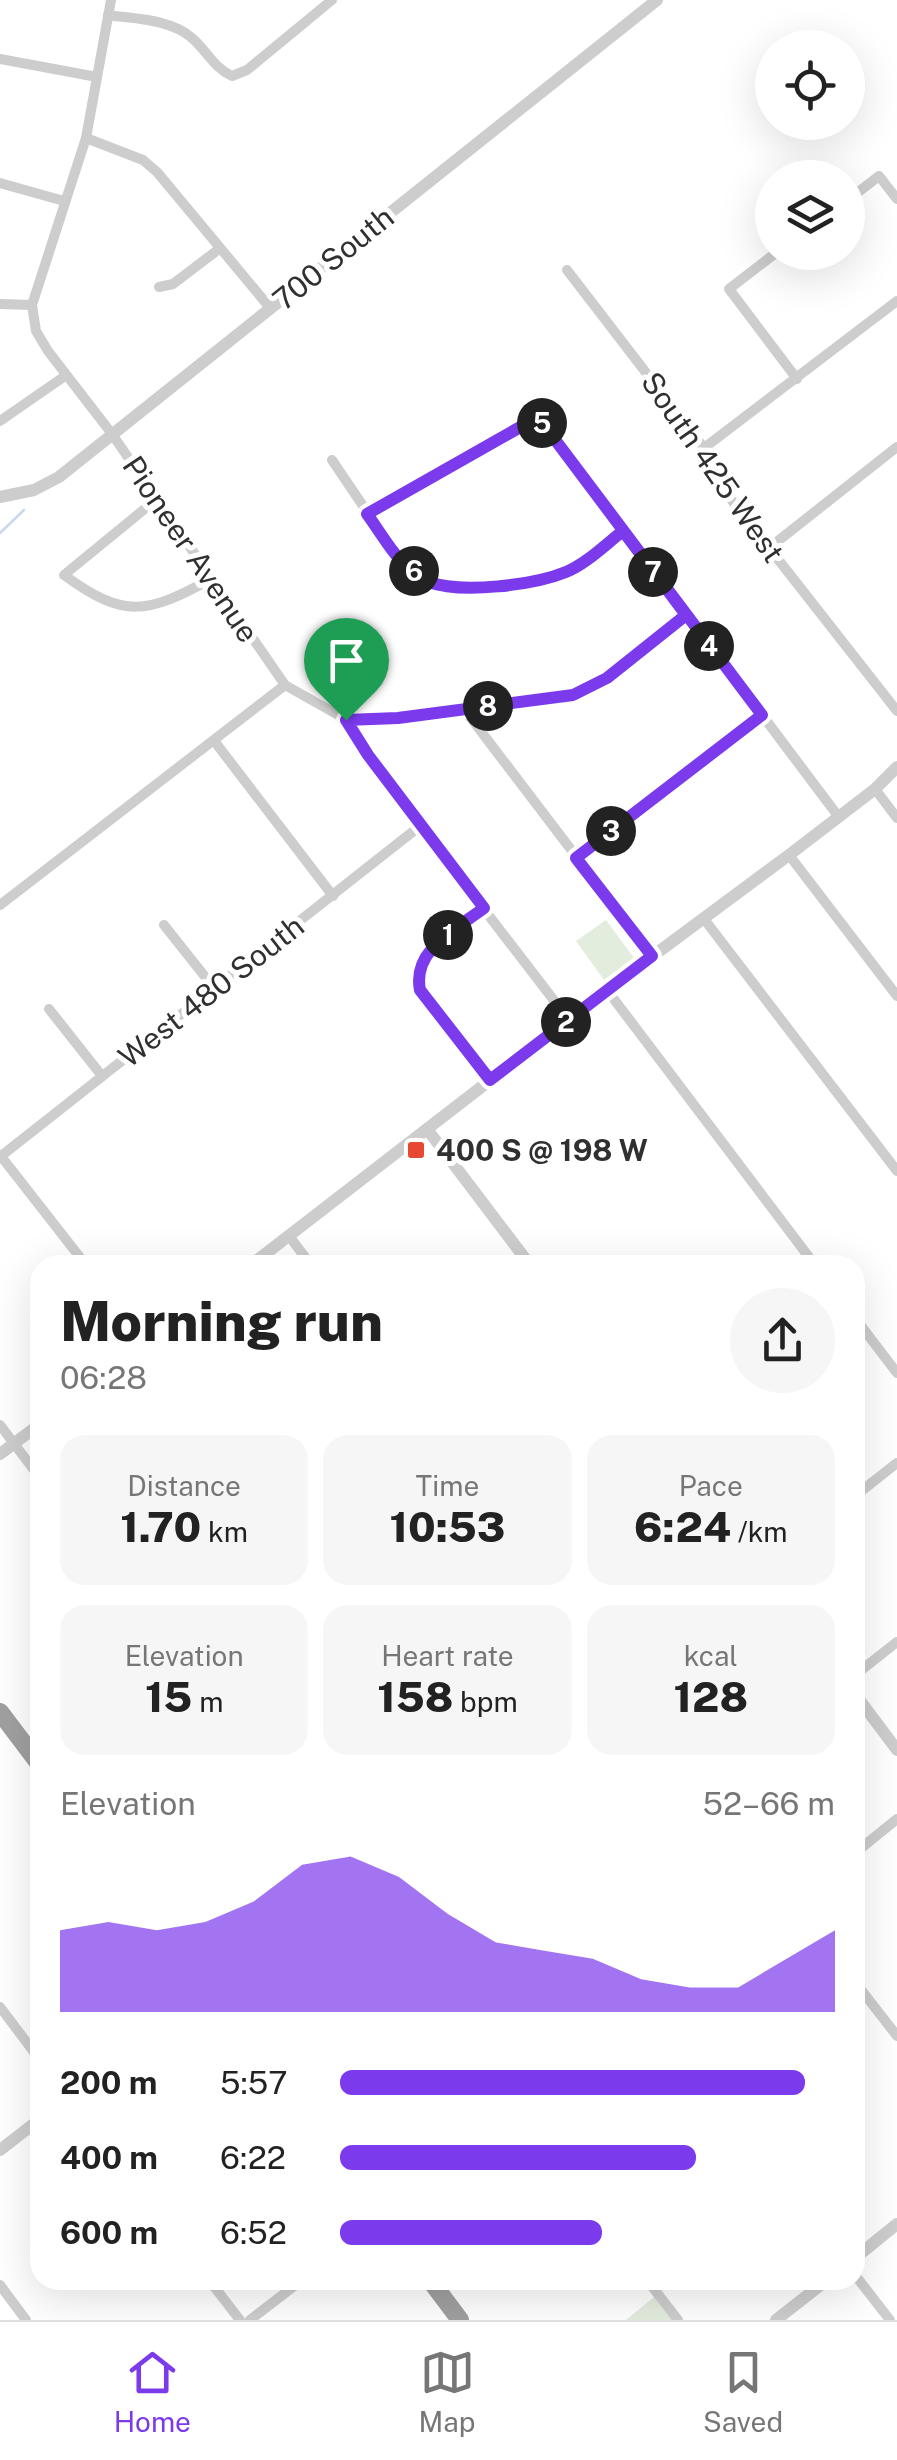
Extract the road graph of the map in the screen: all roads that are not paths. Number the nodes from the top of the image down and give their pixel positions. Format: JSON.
{"nodes":[{"id":1,"x":111,"y":0,"type":"edge"},
{"id":2,"x":332,"y":0,"type":"edge"},
{"id":3,"x":657,"y":0,"type":"edge"},
{"id":4,"x":108,"y":15,"type":"junction"},
{"id":5,"x":0,"y":59,"type":"edge"},
{"id":6,"x":97,"y":77,"type":"junction"},
{"id":7,"x":86,"y":138,"type":"junction"},
{"id":8,"x":0,"y":183,"type":"edge"},
{"id":9,"x":865,"y":187,"type":"edge"},
{"id":10,"x":897,"y":199,"type":"edge"},
{"id":11,"x":64,"y":201,"type":"junction"},
{"id":12,"x":219,"y":249,"type":"junction"},
{"id":13,"x":755,"y":269,"type":"edge"},
{"id":14,"x":567,"y":270,"type":"dead end"},
{"id":15,"x":159,"y":287,"type":"dead end"},
{"id":16,"x":897,"y":300,"type":"edge"},
{"id":17,"x":0,"y":304,"type":"edge"},
{"id":18,"x":32,"y":305,"type":"junction"},
{"id":19,"x":271,"y":308,"type":"junction"},
{"id":20,"x":65,"y":376,"type":"junction"},
{"id":21,"x":797,"y":379,"type":"junction"},
{"id":22,"x":0,"y":422,"type":"edge"},
{"id":23,"x":112,"y":434,"type":"junction"},
{"id":24,"x":897,"y":447,"type":"edge"},
{"id":25,"x":704,"y":448,"type":"junction"},
{"id":26,"x":332,"y":460,"type":"dead end"},
{"id":27,"x":0,"y":498,"type":"edge"},
{"id":28,"x":158,"y":498,"type":"junction"},
{"id":29,"x":367,"y":514,"type":"junction"},
{"id":30,"x":623,"y":531,"type":"junction"},
{"id":31,"x":770,"y":548,"type":"junction"},
{"id":32,"x":211,"y":579,"type":"junction"},
{"id":33,"x":686,"y":615,"type":"junction"},
{"id":34,"x":285,"y":685,"type":"junction"},
{"id":35,"x":464,"y":709,"type":"junction"},
{"id":36,"x":897,"y":711,"type":"edge"},
{"id":37,"x":762,"y":715,"type":"junction"},
{"id":38,"x":346,"y":720,"type":"junction"},
{"id":39,"x":214,"y":742,"type":"junction"},
{"id":40,"x":897,"y":766,"type":"edge"},
{"id":41,"x":874,"y":789,"type":"junction"},
{"id":42,"x":838,"y":816,"type":"junction"},
{"id":43,"x":897,"y":818,"type":"edge"},
{"id":44,"x":420,"y":826,"type":"junction"},
{"id":45,"x":789,"y":855,"type":"junction"},
{"id":46,"x":576,"y":858,"type":"junction"},
{"id":47,"x":333,"y":896,"type":"junction"},
{"id":48,"x":0,"y":905,"type":"edge"},
{"id":49,"x":484,"y":908,"type":"junction"},
{"id":50,"x":704,"y":919,"type":"junction"},
{"id":51,"x":164,"y":925,"type":"dead end"},
{"id":52,"x":652,"y":956,"type":"junction"},
{"id":53,"x":214,"y":988,"type":"junction"},
{"id":54,"x":607,"y":990,"type":"junction"},
{"id":55,"x":897,"y":996,"type":"edge"},
{"id":56,"x":50,"y":1009,"type":"dead end"},
{"id":57,"x":569,"y":1020,"type":"junction"},
{"id":58,"x":102,"y":1076,"type":"junction"},
{"id":59,"x":490,"y":1080,"type":"junction"},
{"id":60,"x":427,"y":1130,"type":"junction"},
{"id":61,"x":0,"y":1155,"type":"edge"},
{"id":62,"x":897,"y":1171,"type":"edge"},
{"id":63,"x":289,"y":1236,"type":"junction"},
{"id":64,"x":78,"y":1255,"type":"edge"},
{"id":65,"x":264,"y":1255,"type":"edge"},
{"id":66,"x":303,"y":1255,"type":"edge"},
{"id":67,"x":522,"y":1255,"type":"edge"},
{"id":68,"x":807,"y":1255,"type":"edge"},
{"id":69,"x":865,"y":1331,"type":"edge"},
{"id":70,"x":897,"y":1374,"type":"edge"},
{"id":71,"x":0,"y":1425,"type":"edge"},
{"id":72,"x":30,"y":1432,"type":"edge"},
{"id":73,"x":14,"y":1444,"type":"junction"},
{"id":74,"x":0,"y":1454,"type":"edge"},
{"id":75,"x":30,"y":1465,"type":"edge"},
{"id":76,"x":896,"y":1466,"type":"edge"},
{"id":77,"x":865,"y":1489,"type":"edge"},
{"id":78,"x":897,"y":1642,"type":"edge"},
{"id":79,"x":865,"y":1667,"type":"edge"},
{"id":80,"x":865,"y":1707,"type":"edge"},
{"id":81,"x":0,"y":1712,"type":"edge"},
{"id":82,"x":897,"y":1750,"type":"edge"},
{"id":83,"x":30,"y":1752,"type":"edge"},
{"id":84,"x":897,"y":1819,"type":"edge"},
{"id":85,"x":865,"y":1845,"type":"edge"},
{"id":86,"x":865,"y":1995,"type":"edge"},
{"id":87,"x":0,"y":2007,"type":"edge"},
{"id":88,"x":897,"y":2036,"type":"edge"},
{"id":89,"x":30,"y":2047,"type":"edge"},
{"id":90,"x":30,"y":2127,"type":"edge"},
{"id":91,"x":0,"y":2150,"type":"edge"},
{"id":92,"x":897,"y":2224,"type":"edge"},
{"id":93,"x":865,"y":2250,"type":"edge"},
{"id":94,"x":0,"y":2285,"type":"edge"},
{"id":95,"x":865,"y":2289,"type":"edge"},
{"id":96,"x":217,"y":2290,"type":"edge"},
{"id":97,"x":289,"y":2290,"type":"edge"},
{"id":98,"x":438,"y":2290,"type":"edge"},
{"id":99,"x":655,"y":2290,"type":"edge"},
{"id":100,"x":814,"y":2290,"type":"edge"},
{"id":101,"x":26,"y":2320,"type":"edge"},
{"id":102,"x":240,"y":2320,"type":"edge"},
{"id":103,"x":250,"y":2320,"type":"edge"},
{"id":104,"x":460,"y":2320,"type":"edge"},
{"id":105,"x":678,"y":2320,"type":"edge"},
{"id":106,"x":776,"y":2320,"type":"edge"},
{"id":107,"x":890,"y":2320,"type":"edge"}],
"edges":[{"from":1,"to":4,"type":"street"},
{"from":2,"to":4,"type":"street"},
{"from":3,"to":19,"type":"street","name":"700 South"},
{"from":4,"to":6,"type":"street"},
{"from":5,"to":6,"type":"street"},
{"from":6,"to":7,"type":"street"},
{"from":7,"to":11,"type":"street"},
{"from":7,"to":12,"type":"street"},
{"from":8,"to":11,"type":"street"},
{"from":9,"to":10,"type":"street"},
{"from":11,"to":18,"type":"street"},
{"from":12,"to":15,"type":"street"},
{"from":12,"to":19,"type":"street"},
{"from":13,"to":21,"type":"street"},
{"from":14,"to":25,"type":"street","name":"South 425 West"},
{"from":16,"to":21,"type":"street"},
{"from":17,"to":18,"type":"street"},
{"from":18,"to":20,"type":"street","name":"Pioneer Avenue"},
{"from":19,"to":23,"type":"street","name":"700 South"},
{"from":20,"to":22,"type":"street"},
{"from":20,"to":23,"type":"street","name":"Pioneer Avenue"},
{"from":21,"to":25,"type":"street"},
{"from":23,"to":27,"type":"street","name":"700 South"},
{"from":23,"to":28,"type":"street","name":"Pioneer Avenue"},
{"from":24,"to":31,"type":"street"},
{"from":25,"to":31,"type":"street","name":"South 425 West"},
{"from":26,"to":29,"type":"street"},
{"from":28,"to":32,"type":"street","name":"Pioneer Avenue"},
{"from":28,"to":32,"type":"street"},
{"from":29,"to":30,"type":"street"},
{"from":29,"to":30,"type":"street"},
{"from":30,"to":33,"type":"street"},
{"from":31,"to":36,"type":"street","name":"South 425 West"},
{"from":32,"to":34,"type":"street","name":"Pioneer Avenue"},
{"from":33,"to":35,"type":"street"},
{"from":33,"to":37,"type":"street"},
{"from":34,"to":38,"type":"street","name":"Pioneer Avenue"},
{"from":34,"to":39,"type":"street"},
{"from":35,"to":38,"type":"street"},
{"from":35,"to":46,"type":"street"},
{"from":37,"to":42,"type":"street"},
{"from":37,"to":46,"type":"street"},
{"from":38,"to":44,"type":"street","name":"Pioneer Avenue"},
{"from":39,"to":47,"type":"street"},
{"from":39,"to":48,"type":"street"},
{"from":40,"to":41,"type":"street"},
{"from":41,"to":42,"type":"street"},
{"from":41,"to":43,"type":"street"},
{"from":42,"to":45,"type":"street"},
{"from":44,"to":47,"type":"street","name":"West 480 South"},
{"from":44,"to":49,"type":"street","name":"Pioneer Avenue"},
{"from":45,"to":50,"type":"street"},
{"from":45,"to":55,"type":"street"},
{"from":46,"to":52,"type":"street"},
{"from":47,"to":53,"type":"street","name":"West 480 South"},
{"from":49,"to":57,"type":"street","name":"Pioneer Avenue"},
{"from":49,"to":59,"type":"street"},
{"from":50,"to":52,"type":"street"},
{"from":50,"to":62,"type":"street"},
{"from":51,"to":53,"type":"street"},
{"from":52,"to":54,"type":"street"},
{"from":53,"to":58,"type":"street","name":"West 480 South"},
{"from":54,"to":57,"type":"street"},
{"from":54,"to":68,"type":"street"},
{"from":56,"to":58,"type":"street"},
{"from":57,"to":59,"type":"street"},
{"from":58,"to":61,"type":"street","name":"West 480 South"},
{"from":59,"to":60,"type":"street"},
{"from":60,"to":63,"type":"street"},
{"from":60,"to":67,"type":"street"},
{"from":61,"to":64,"type":"street"},
{"from":63,"to":65,"type":"street"},
{"from":63,"to":66,"type":"street"},
{"from":69,"to":70,"type":"street"},
{"from":71,"to":73,"type":"street"},
{"from":72,"to":73,"type":"street"},
{"from":73,"to":74,"type":"street"},
{"from":73,"to":75,"type":"street"},
{"from":76,"to":77,"type":"street"},
{"from":78,"to":79,"type":"street"},
{"from":80,"to":82,"type":"street"},
{"from":81,"to":83,"type":"highway"},
{"from":84,"to":85,"type":"street"},
{"from":86,"to":88,"type":"street"},
{"from":87,"to":89,"type":"street"},
{"from":90,"to":91,"type":"street"},
{"from":92,"to":93,"type":"street"},
{"from":94,"to":101,"type":"street"},
{"from":95,"to":107,"type":"street"},
{"from":96,"to":102,"type":"street"},
{"from":97,"to":103,"type":"street"},
{"from":98,"to":104,"type":"highway"},
{"from":99,"to":105,"type":"street"},
{"from":100,"to":106,"type":"street"}]}
